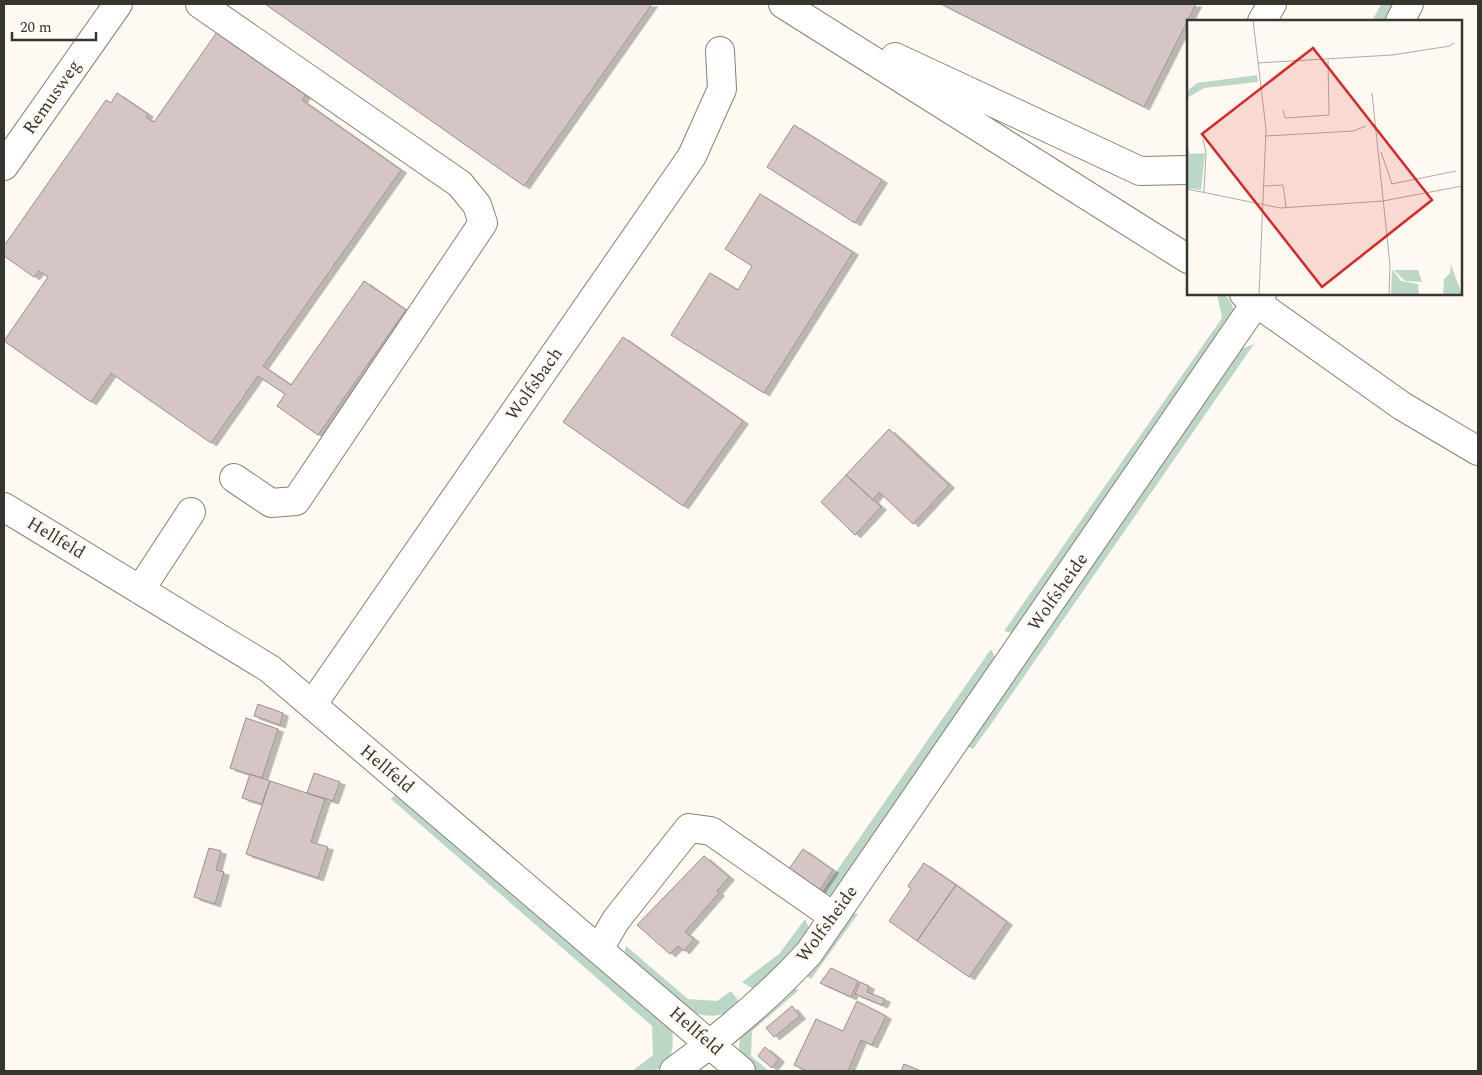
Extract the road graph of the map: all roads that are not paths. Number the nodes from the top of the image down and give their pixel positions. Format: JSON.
{"nodes":[{"id":1,"x":118,"y":4,"type":"edge"},
{"id":2,"x":200,"y":4,"type":"edge"},
{"id":3,"x":1272,"y":4,"type":"edge"},
{"id":4,"x":1409,"y":4,"type":"edge"},
{"id":5,"x":786,"y":6,"type":"edge"},
{"id":6,"x":1263,"y":20,"type":"edge"},
{"id":7,"x":1401,"y":20,"type":"edge"},
{"id":8,"x":720,"y":51,"type":"dead end"},
{"id":9,"x":4,"y":166,"type":"edge"},
{"id":10,"x":1187,"y":170,"type":"edge"},
{"id":11,"x":1187,"y":258,"type":"edge"},
{"id":12,"x":1254,"y":297,"type":"edge"},
{"id":13,"x":1478,"y":452,"type":"edge"},
{"id":14,"x":234,"y":478,"type":"dead end"},
{"id":15,"x":4,"y":507,"type":"edge"},
{"id":16,"x":191,"y":512,"type":"dead end"},
{"id":17,"x":140,"y":590,"type":"junction"},
{"id":18,"x":312,"y":705,"type":"junction"},
{"id":19,"x":834,"y":918,"type":"junction"},
{"id":20,"x":599,"y":949,"type":"junction"},
{"id":21,"x":711,"y":1044,"type":"junction"},
{"id":22,"x":674,"y":1071,"type":"edge"},
{"id":23,"x":741,"y":1071,"type":"edge"}],
"edges":[{"from":1,"to":9,"type":"street","name":"Remusweg"},
{"from":2,"to":14,"type":"street"},
{"from":3,"to":6,"type":"street"},
{"from":4,"to":7,"type":"street"},
{"from":5,"to":10,"type":"street"},
{"from":5,"to":11,"type":"street"},
{"from":8,"to":18,"type":"street","name":"Wolfsbach"},
{"from":12,"to":13,"type":"street","name":"Wolfsheide"},
{"from":12,"to":19,"type":"street","name":"Wolfsheide"},
{"from":15,"to":17,"type":"street","name":"Hellfeld"},
{"from":16,"to":17,"type":"street"},
{"from":17,"to":18,"type":"street","name":"Hellfeld"},
{"from":18,"to":20,"type":"street","name":"Hellfeld"},
{"from":19,"to":20,"type":"street"},
{"from":19,"to":21,"type":"street","name":"Wolfsheide"},
{"from":20,"to":21,"type":"street","name":"Hellfeld"},
{"from":21,"to":22,"type":"street","name":"Wolfsheide"},
{"from":21,"to":23,"type":"street","name":"Hellfeld"}]}
